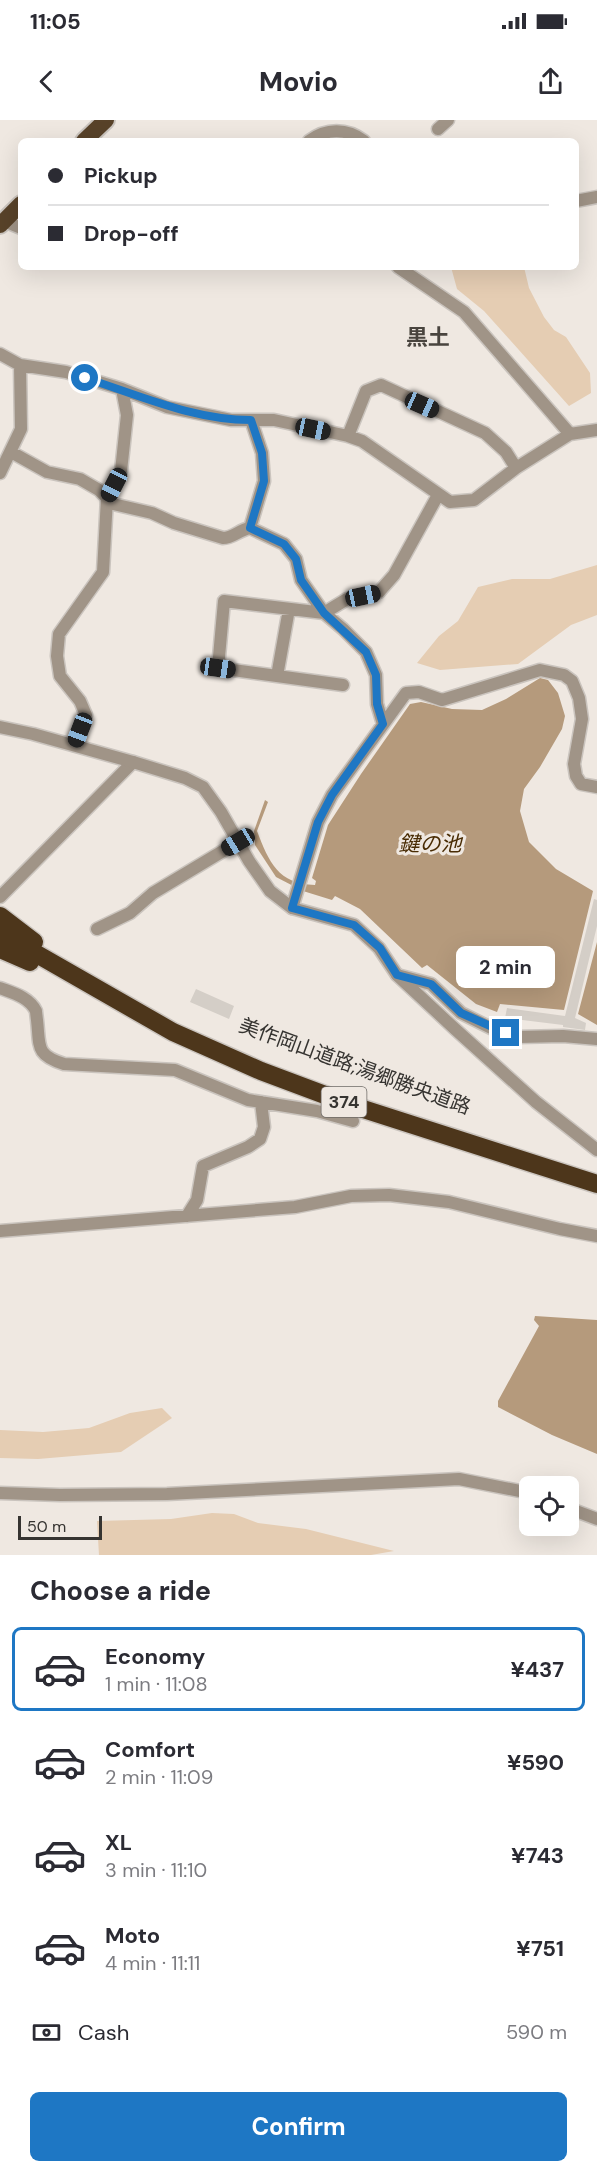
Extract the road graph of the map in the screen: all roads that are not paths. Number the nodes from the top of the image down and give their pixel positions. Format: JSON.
{"nodes":[{"id":1,"x":106,"y":120,"type":"edge"},
{"id":2,"x":448,"y":120,"type":"edge"},
{"id":3,"x":438,"y":129,"type":"dead end"},
{"id":4,"x":87,"y":138,"type":"edge"},
{"id":5,"x":313,"y":138,"type":"edge"},
{"id":6,"x":361,"y":138,"type":"edge"},
{"id":7,"x":597,"y":197,"type":"edge"},
{"id":8,"x":579,"y":200,"type":"edge"},
{"id":9,"x":18,"y":207,"type":"edge"},
{"id":10,"x":2,"y":223,"type":"edge"},
{"id":11,"x":18,"y":227,"type":"edge"},
{"id":12,"x":402,"y":270,"type":"edge"},
{"id":13,"x":0,"y":354,"type":"edge"},
{"id":14,"x":20,"y":365,"type":"junction"},
{"id":15,"x":122,"y":389,"type":"junction"},
{"id":16,"x":251,"y":420,"type":"junction"},
{"id":17,"x":597,"y":430,"type":"edge"},
{"id":18,"x":570,"y":434,"type":"junction"},
{"id":19,"x":348,"y":436,"type":"junction"},
{"id":20,"x":11,"y":452,"type":"junction"},
{"id":21,"x":516,"y":468,"type":"junction"},
{"id":22,"x":0,"y":473,"type":"edge"},
{"id":23,"x":438,"y":495,"type":"junction"},
{"id":24,"x":107,"y":498,"type":"junction"},
{"id":25,"x":250,"y":528,"type":"junction"},
{"id":26,"x":289,"y":609,"type":"junction"},
{"id":27,"x":324,"y":613,"type":"junction"},
{"id":28,"x":277,"y":676,"type":"junction"},
{"id":29,"x":343,"y":686,"type":"dead end"},
{"id":30,"x":383,"y":724,"type":"junction"},
{"id":31,"x":0,"y":727,"type":"edge"},
{"id":32,"x":74,"y":745,"type":"junction"},
{"id":33,"x":133,"y":762,"type":"junction"},
{"id":34,"x":597,"y":786,"type":"edge"},
{"id":35,"x":238,"y":842,"type":"junction"},
{"id":36,"x":0,"y":897,"type":"edge"},
{"id":37,"x":292,"y":908,"type":"junction"},
{"id":38,"x":0,"y":916,"type":"edge"},
{"id":39,"x":97,"y":929,"type":"dead end"},
{"id":40,"x":0,"y":933,"type":"edge"},
{"id":41,"x":0,"y":949,"type":"edge"},
{"id":42,"x":397,"y":975,"type":"junction"},
{"id":43,"x":0,"y":988,"type":"edge"},
{"id":44,"x":97,"y":988,"type":"junction"},
{"id":45,"x":597,"y":1039,"type":"edge"},
{"id":46,"x":261,"y":1102,"type":"junction"},
{"id":47,"x":353,"y":1121,"type":"dead end"},
{"id":48,"x":597,"y":1150,"type":"edge"},
{"id":49,"x":597,"y":1172,"type":"edge"},
{"id":50,"x":597,"y":1184,"type":"edge"},
{"id":51,"x":187,"y":1216,"type":"junction"},
{"id":52,"x":0,"y":1231,"type":"edge"},
{"id":53,"x":597,"y":1236,"type":"edge"},
{"id":54,"x":519,"y":1489,"type":"edge"},
{"id":55,"x":0,"y":1492,"type":"edge"},
{"id":56,"x":579,"y":1512,"type":"edge"},
{"id":57,"x":597,"y":1519,"type":"edge"}],
"edges":[{"from":1,"to":4,"type":"highway"},
{"from":2,"to":3,"type":"street"},
{"from":5,"to":6,"type":"street"},
{"from":7,"to":8,"type":"street"},
{"from":9,"to":10,"type":"highway"},
{"from":10,"to":11,"type":"street"},
{"from":12,"to":18,"type":"street"},
{"from":13,"to":14,"type":"street"},
{"from":14,"to":15,"type":"street"},
{"from":14,"to":20,"type":"street"},
{"from":15,"to":16,"type":"street"},
{"from":15,"to":24,"type":"street"},
{"from":16,"to":19,"type":"street"},
{"from":16,"to":25,"type":"street"},
{"from":17,"to":18,"type":"street"},
{"from":18,"to":21,"type":"street"},
{"from":19,"to":21,"type":"street"},
{"from":19,"to":23,"type":"street"},
{"from":20,"to":22,"type":"street"},
{"from":20,"to":24,"type":"street"},
{"from":21,"to":23,"type":"street"},
{"from":23,"to":27,"type":"street"},
{"from":24,"to":25,"type":"street"},
{"from":24,"to":32,"type":"street"},
{"from":25,"to":27,"type":"street"},
{"from":26,"to":27,"type":"street"},
{"from":26,"to":28,"type":"street"},
{"from":26,"to":28,"type":"street"},
{"from":27,"to":30,"type":"street"},
{"from":28,"to":29,"type":"street"},
{"from":30,"to":34,"type":"street"},
{"from":30,"to":37,"type":"street"},
{"from":31,"to":32,"type":"street"},
{"from":32,"to":33,"type":"street"},
{"from":33,"to":35,"type":"street"},
{"from":33,"to":36,"type":"street"},
{"from":35,"to":37,"type":"street"},
{"from":35,"to":39,"type":"street"},
{"from":37,"to":42,"type":"street"},
{"from":38,"to":44,"type":"highway"},
{"from":40,"to":44,"type":"highway","name":"美作岡山道路;湯郷勝央道路","number":"374"},
{"from":41,"to":44,"type":"highway"},
{"from":42,"to":45,"type":"street"},
{"from":42,"to":48,"type":"street"},
{"from":43,"to":46,"type":"street"},
{"from":44,"to":49,"type":"highway","name":"美作岡山道路;湯郷勝央道路","number":"374"},
{"from":44,"to":50,"type":"highway","name":"美作岡山道路;湯郷勝央道路","number":"374"},
{"from":46,"to":47,"type":"street"},
{"from":46,"to":51,"type":"street"},
{"from":51,"to":52,"type":"street"},
{"from":51,"to":53,"type":"street"},
{"from":54,"to":55,"type":"street"},
{"from":56,"to":57,"type":"street"}]}
